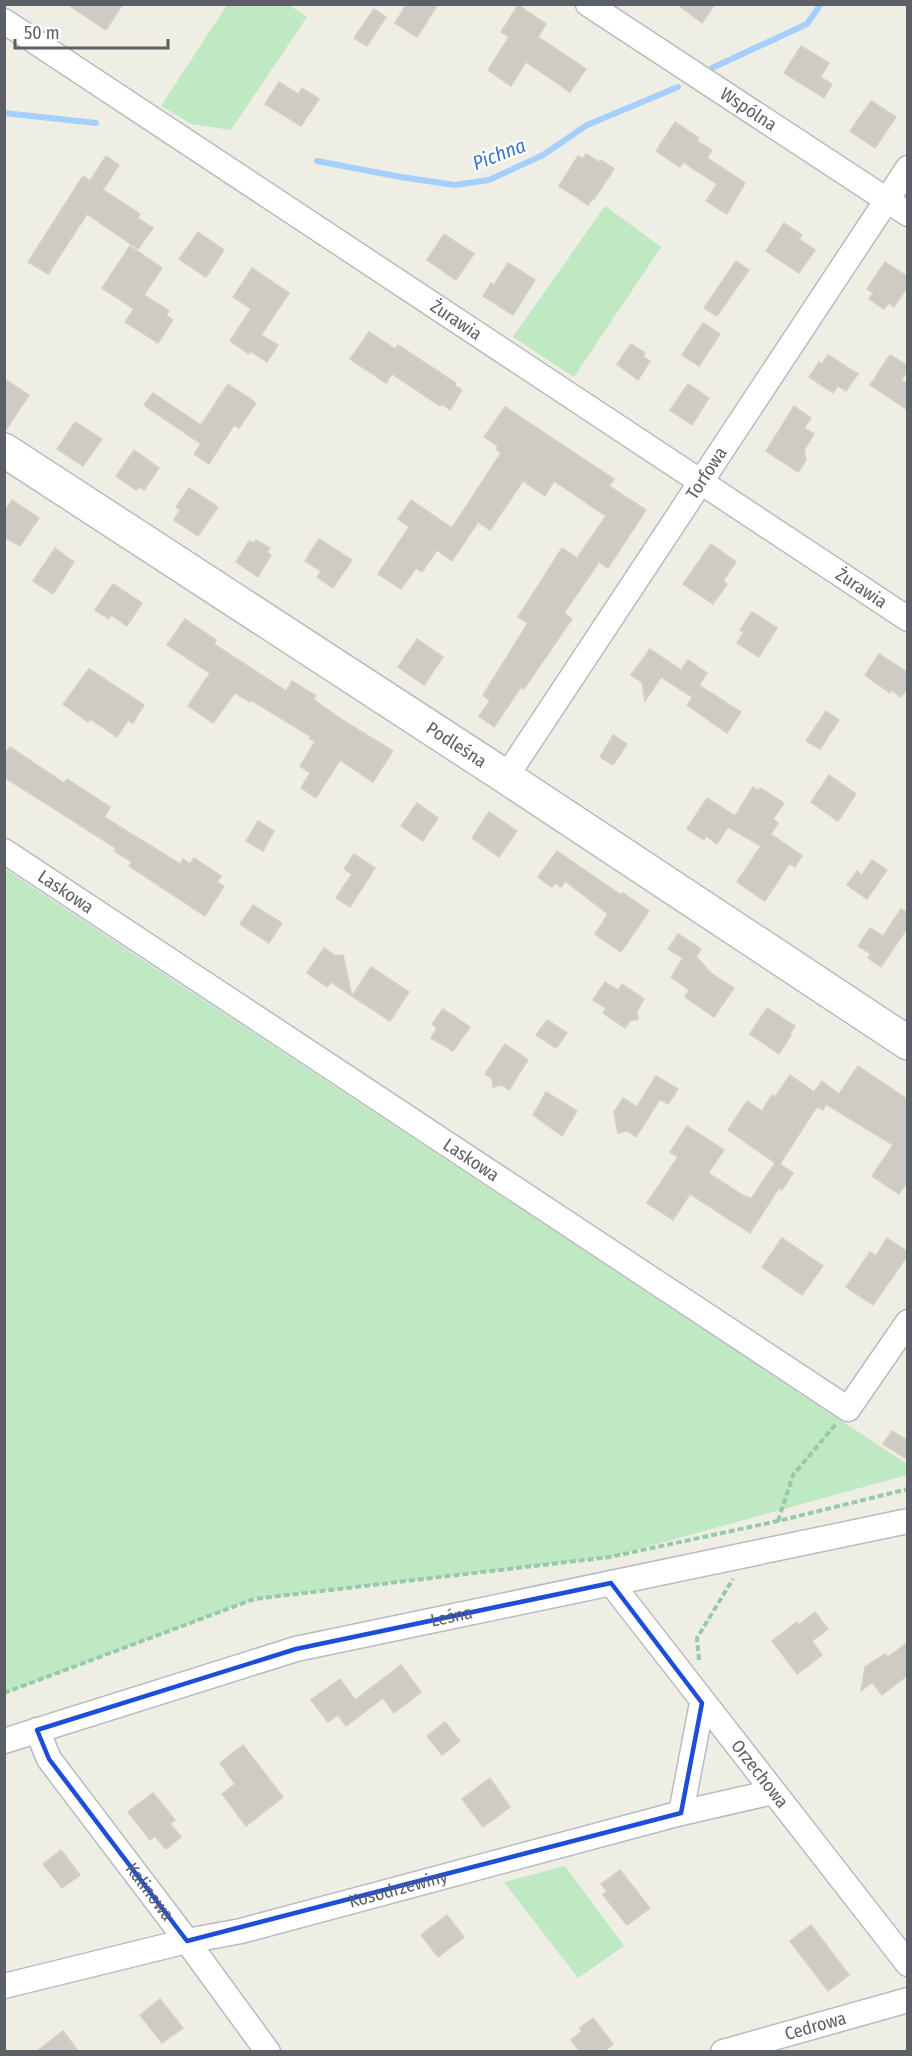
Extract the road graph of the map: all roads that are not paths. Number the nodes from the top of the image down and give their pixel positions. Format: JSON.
{"nodes":[{"id":1,"x":588,"y":4,"type":"edge"},
{"id":2,"x":4,"y":21,"type":"edge"},
{"id":3,"x":908,"y":168,"type":"edge"},
{"id":4,"x":886,"y":200,"type":"junction"},
{"id":5,"x":908,"y":214,"type":"edge"},
{"id":6,"x":4,"y":450,"type":"edge"},
{"id":7,"x":702,"y":482,"type":"junction"},
{"id":8,"x":908,"y":619,"type":"edge"},
{"id":9,"x":506,"y":777,"type":"junction"},
{"id":10,"x":4,"y":851,"type":"edge"},
{"id":11,"x":908,"y":1043,"type":"edge"},
{"id":12,"x":908,"y":1322,"type":"edge"},
{"id":13,"x":908,"y":1521,"type":"edge"},
{"id":14,"x":611,"y":1583,"type":"junction"},
{"id":15,"x":702,"y":1703,"type":"junction"},
{"id":16,"x":37,"y":1730,"type":"junction"},
{"id":17,"x":4,"y":1741,"type":"edge"},
{"id":18,"x":773,"y":1792,"type":"junction"},
{"id":19,"x":681,"y":1813,"type":"junction"},
{"id":20,"x":187,"y":1941,"type":"junction"},
{"id":21,"x":908,"y":1964,"type":"edge"},
{"id":22,"x":4,"y":1986,"type":"edge"},
{"id":23,"x":908,"y":2000,"type":"edge"},
{"id":24,"x":268,"y":2052,"type":"edge"},
{"id":25,"x":723,"y":2052,"type":"edge"}],
"edges":[{"from":1,"to":4,"type":"street","name":"Wspólna"},
{"from":2,"to":7,"type":"street","name":"Żurawia"},
{"from":3,"to":4,"type":"street","name":"Torfowa"},
{"from":4,"to":5,"type":"street","name":"Wspólna"},
{"from":4,"to":7,"type":"street","name":"Torfowa"},
{"from":6,"to":9,"type":"street","name":"Podleśna"},
{"from":7,"to":8,"type":"street","name":"Żurawia"},
{"from":7,"to":9,"type":"street","name":"Torfowa"},
{"from":9,"to":11,"type":"street","name":"Podleśna"},
{"from":10,"to":12,"type":"street","name":"Laskowa"},
{"from":13,"to":14,"type":"street","name":"Leśna"},
{"from":14,"to":15,"type":"street","name":"Orzechowa"},
{"from":14,"to":16,"type":"street","name":"Leśna"},
{"from":15,"to":18,"type":"street","name":"Orzechowa"},
{"from":15,"to":19,"type":"street"},
{"from":16,"to":17,"type":"street","name":"Leśna"},
{"from":16,"to":20,"type":"street","name":"Kalinowa"},
{"from":18,"to":19,"type":"street","name":"Kosodrzewiny"},
{"from":18,"to":21,"type":"street","name":"Orzechowa"},
{"from":19,"to":20,"type":"street","name":"Kosodrzewiny"},
{"from":20,"to":22,"type":"street","name":"Kosodrzewiny"},
{"from":20,"to":24,"type":"street","name":"Kalinowa"},
{"from":23,"to":25,"type":"street","name":"Cedrowa"}]}
